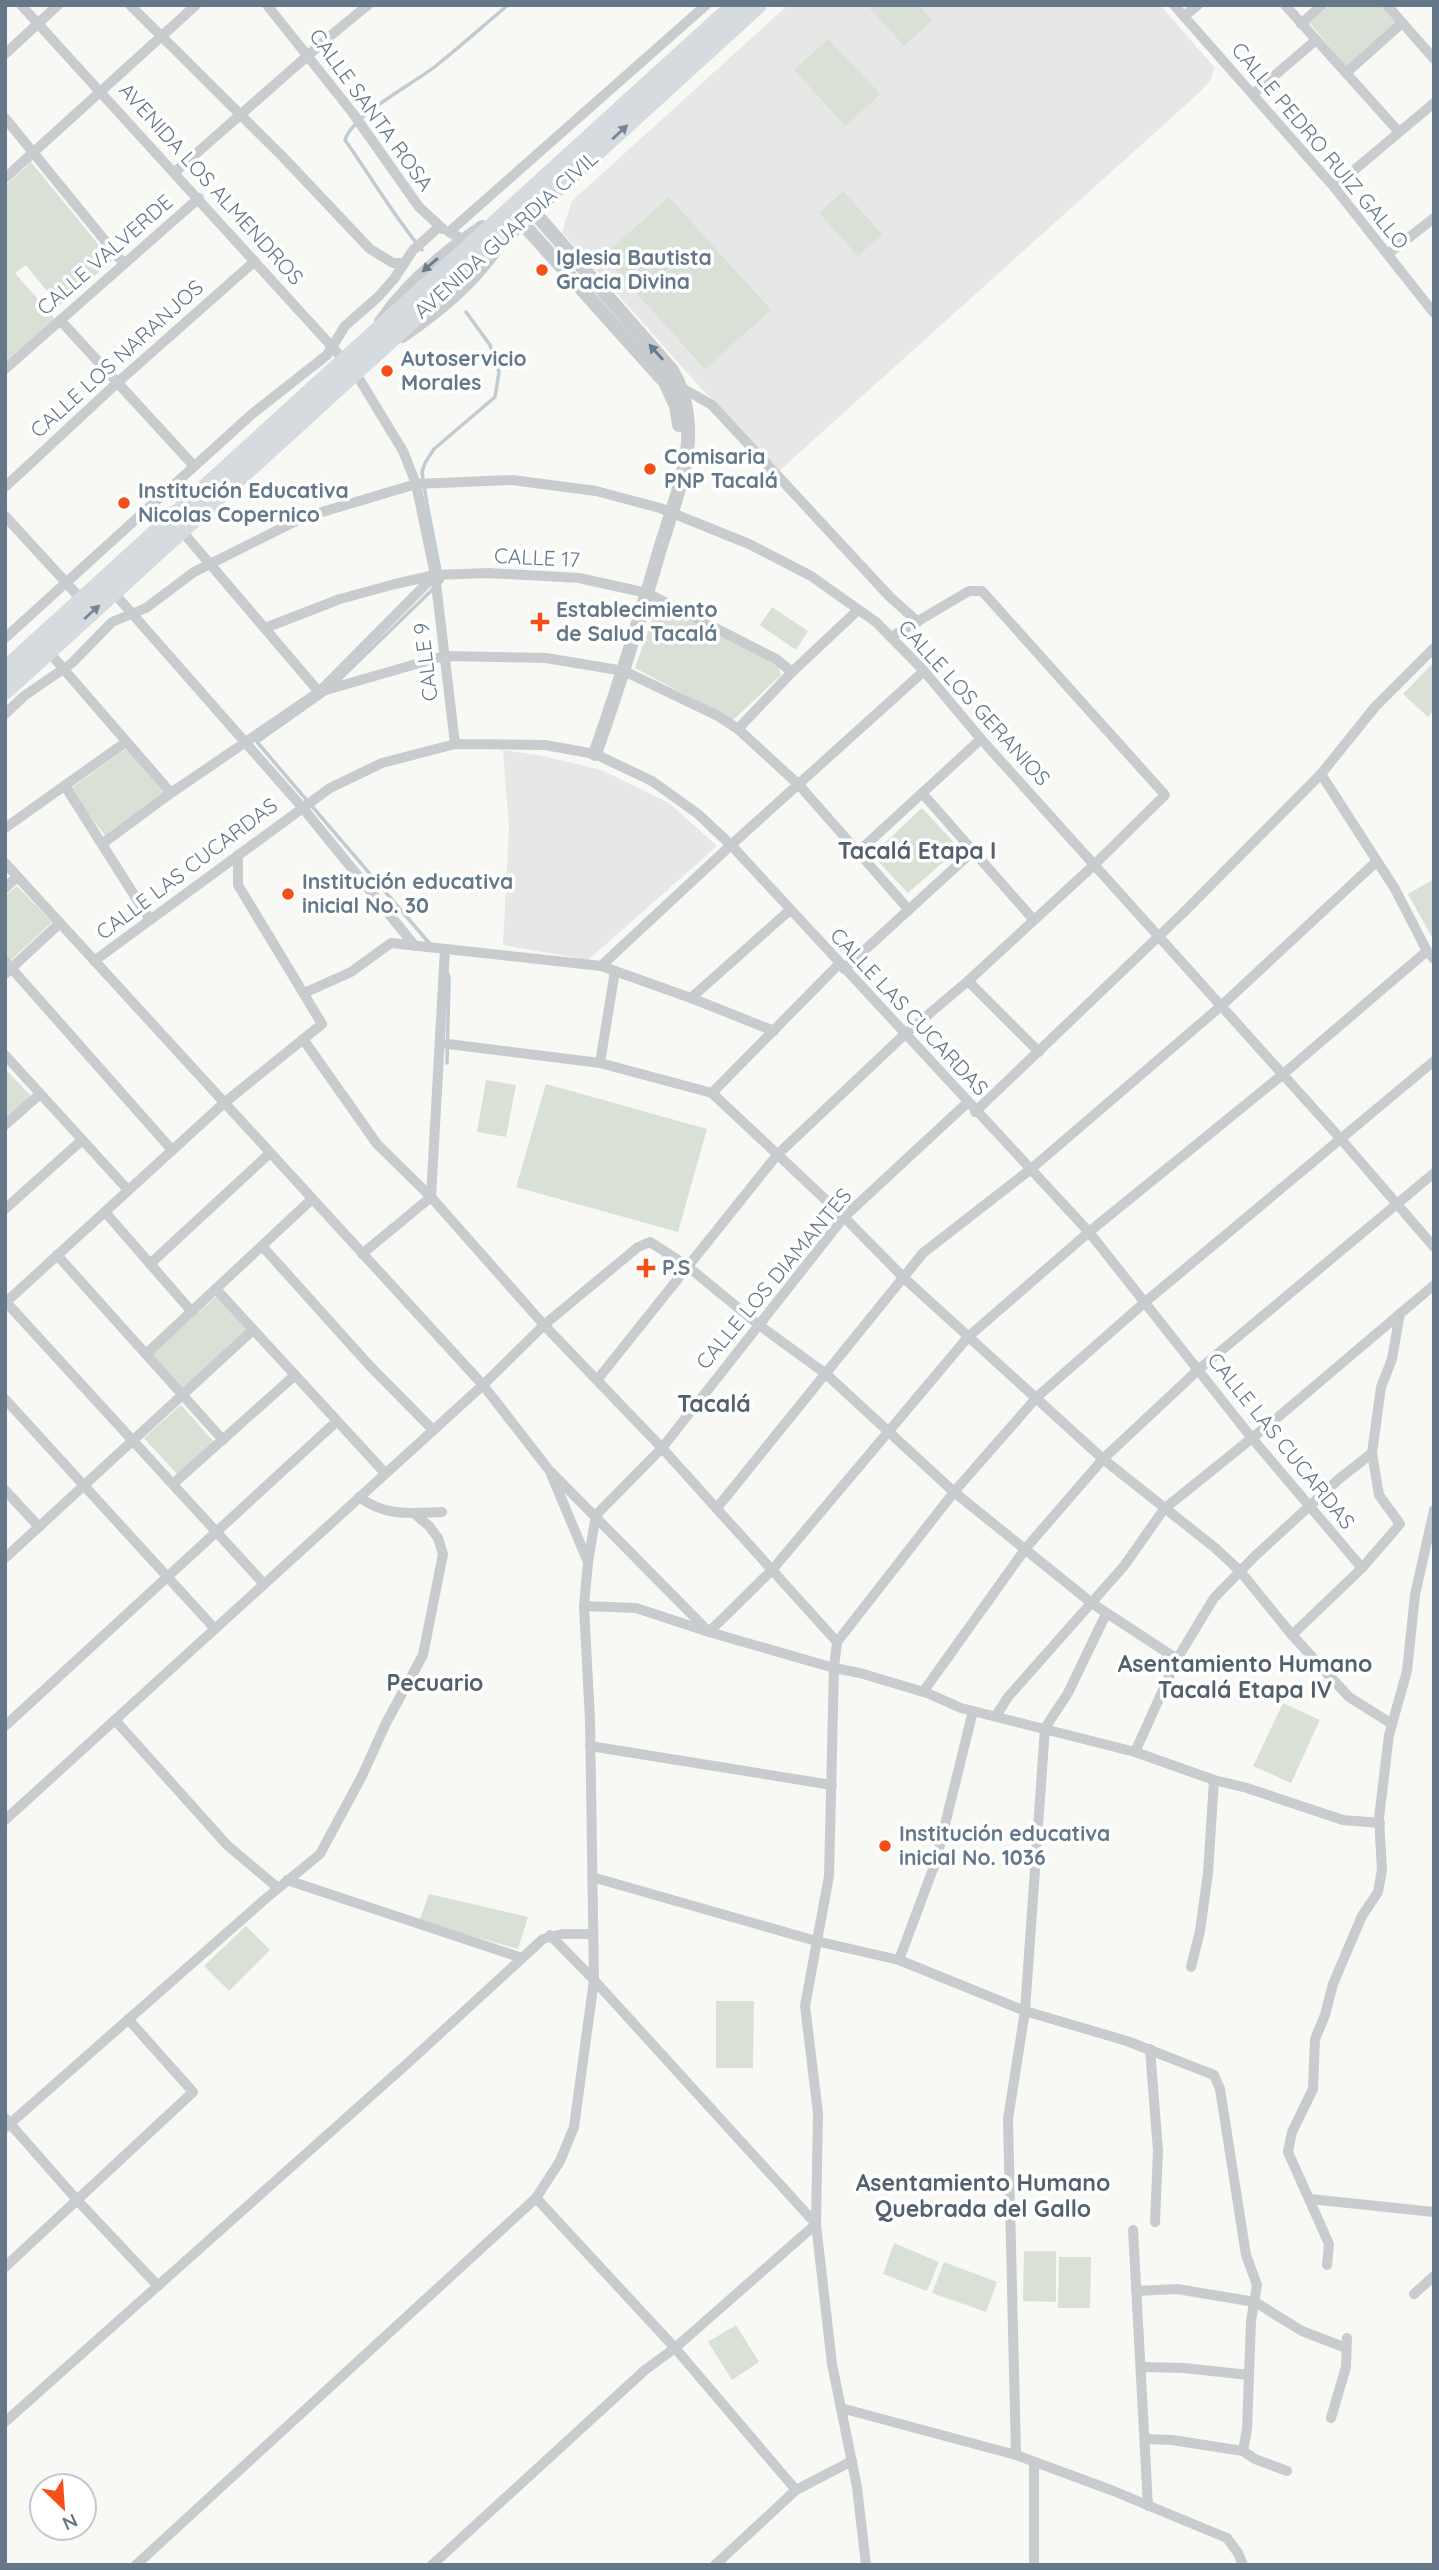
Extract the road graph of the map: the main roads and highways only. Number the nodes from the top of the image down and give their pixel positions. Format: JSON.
{"nodes":[{"id":1,"x":736,"y":5,"type":"edge"},
{"id":2,"x":757,"y":5,"type":"edge"},
{"id":3,"x":518,"y":214,"type":"junction"},
{"id":4,"x":344,"y":361,"type":"junction"},
{"id":5,"x":5,"y":671,"type":"edge"},
{"id":6,"x":5,"y":690,"type":"edge"}],
"edges":[{"from":1,"to":3,"type":"highway","name":"AVENIDA GUARDIA CIVIL"},
{"from":3,"to":2,"type":"highway","name":"AVENIDA GUARDIA CIVIL","one_way":true},
{"from":3,"to":4,"type":"highway","name":"AVENIDA GUARDIA CIVIL"},
{"from":4,"to":5,"type":"highway","name":"AVENIDA GUARDIA CIVIL"},
{"from":6,"to":4,"type":"highway","name":"AVENIDA GUARDIA CIVIL","one_way":true}]}
